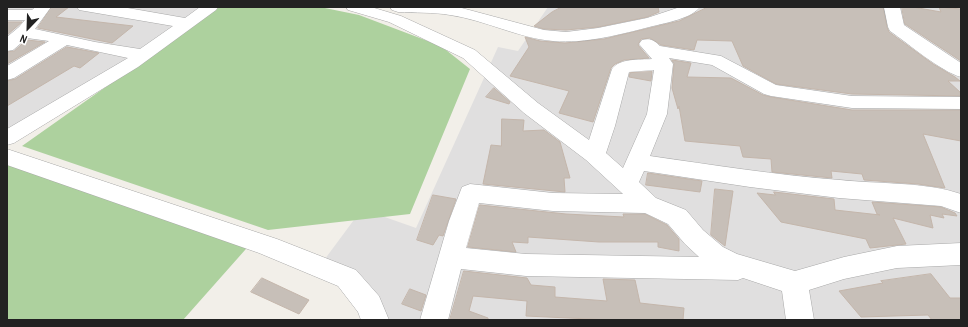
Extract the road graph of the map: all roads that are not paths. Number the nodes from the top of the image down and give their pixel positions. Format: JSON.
{"nodes":[{"id":1,"x":85,"y":7,"type":"edge"},
{"id":2,"x":210,"y":7,"type":"edge"},
{"id":3,"x":354,"y":7,"type":"edge"},
{"id":4,"x":398,"y":7,"type":"edge"},
{"id":5,"x":692,"y":7,"type":"edge"},
{"id":6,"x":892,"y":7,"type":"edge"},
{"id":7,"x":113,"y":8,"type":"edge"},
{"id":8,"x":39,"y":11,"type":"edge"},
{"id":9,"x":7,"y":15,"type":"edge"},
{"id":10,"x":187,"y":23,"type":"junction"},
{"id":11,"x":629,"y":27,"type":"junction"},
{"id":12,"x":23,"y":32,"type":"junction"},
{"id":13,"x":64,"y":40,"type":"junction"},
{"id":14,"x":7,"y":46,"type":"edge"},
{"id":15,"x":143,"y":55,"type":"junction"},
{"id":16,"x":659,"y":57,"type":"junction"},
{"id":17,"x":961,"y":71,"type":"edge"},
{"id":18,"x":7,"y":74,"type":"edge"},
{"id":19,"x":961,"y":103,"type":"edge"},
{"id":20,"x":7,"y":138,"type":"edge"},
{"id":21,"x":594,"y":154,"type":"junction"},
{"id":22,"x":7,"y":157,"type":"edge"},
{"id":23,"x":636,"y":162,"type":"junction"},
{"id":24,"x":627,"y":186,"type":"junction"},
{"id":25,"x":648,"y":204,"type":"junction"},
{"id":26,"x":961,"y":204,"type":"edge"},
{"id":27,"x":961,"y":254,"type":"edge"},
{"id":28,"x":450,"y":258,"type":"junction"},
{"id":29,"x":747,"y":268,"type":"junction"},
{"id":30,"x":795,"y":283,"type":"junction"},
{"id":31,"x":375,"y":320,"type":"edge"},
{"id":32,"x":434,"y":320,"type":"edge"},
{"id":33,"x":800,"y":320,"type":"edge"}],
"edges":[{"from":1,"to":7,"type":"street"},
{"from":2,"to":10,"type":"street"},
{"from":3,"to":21,"type":"street"},
{"from":4,"to":11,"type":"street"},
{"from":5,"to":11,"type":"street"},
{"from":6,"to":17,"type":"street"},
{"from":7,"to":10,"type":"street"},
{"from":8,"to":9,"type":"street"},
{"from":8,"to":12,"type":"street"},
{"from":10,"to":15,"type":"street"},
{"from":11,"to":16,"type":"street"},
{"from":12,"to":13,"type":"street"},
{"from":12,"to":14,"type":"street"},
{"from":13,"to":15,"type":"street"},
{"from":13,"to":18,"type":"street"},
{"from":15,"to":20,"type":"street"},
{"from":16,"to":19,"type":"street"},
{"from":16,"to":21,"type":"street"},
{"from":16,"to":23,"type":"street"},
{"from":21,"to":24,"type":"street"},
{"from":22,"to":31,"type":"street"},
{"from":23,"to":24,"type":"street"},
{"from":23,"to":26,"type":"street"},
{"from":24,"to":25,"type":"street"},
{"from":25,"to":28,"type":"street"},
{"from":25,"to":29,"type":"street"},
{"from":27,"to":30,"type":"street"},
{"from":28,"to":29,"type":"street"},
{"from":28,"to":32,"type":"street"},
{"from":29,"to":30,"type":"street"},
{"from":30,"to":33,"type":"street"}]}
